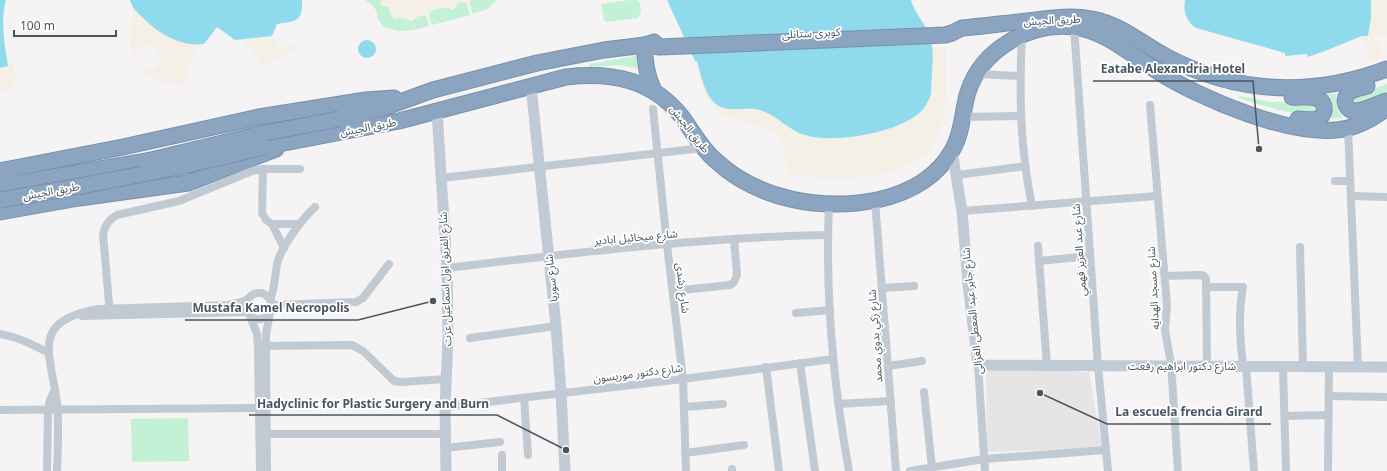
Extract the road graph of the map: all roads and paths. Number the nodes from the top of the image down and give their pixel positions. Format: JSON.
{"nodes":[{"id":1,"x":1074,"y":27,"type":"junction"},
{"id":2,"x":963,"y":28,"type":"joint"},
{"id":3,"x":1022,"y":35,"type":"junction"},
{"id":4,"x":660,"y":44,"type":"joint"},
{"id":5,"x":645,"y":45,"type":"junction"},
{"id":6,"x":1387,"y":69,"type":"edge"},
{"id":7,"x":976,"y":74,"type":"junction"},
{"id":8,"x":1387,"y":75,"type":"edge"},
{"id":9,"x":1020,"y":76,"type":"junction"},
{"id":10,"x":1240,"y":84,"type":"junction"},
{"id":11,"x":531,"y":86,"type":"junction"},
{"id":12,"x":654,"y":91,"type":"junction"},
{"id":13,"x":411,"y":97,"type":"junction"},
{"id":14,"x":1387,"y":101,"type":"edge"},
{"id":15,"x":1150,"y":105,"type":"dead end"},
{"id":16,"x":1387,"y":108,"type":"edge"},
{"id":17,"x":653,"y":109,"type":"dead end"},
{"id":18,"x":437,"y":112,"type":"junction"},
{"id":19,"x":1020,"y":116,"type":"junction"},
{"id":20,"x":963,"y":117,"type":"junction"},
{"id":21,"x":1273,"y":122,"type":"junction"},
{"id":22,"x":1348,"y":128,"type":"junction"},
{"id":23,"x":162,"y":139,"type":"junction"},
{"id":24,"x":299,"y":141,"type":"junction"},
{"id":25,"x":703,"y":148,"type":"junction"},
{"id":26,"x":952,"y":151,"type":"junction"},
{"id":27,"x":658,"y":154,"type":"junction"},
{"id":28,"x":1025,"y":166,"type":"junction"},
{"id":29,"x":539,"y":167,"type":"junction"},
{"id":30,"x":263,"y":169,"type":"junction"},
{"id":31,"x":300,"y":169,"type":"dead end"},
{"id":32,"x":0,"y":171,"type":"edge"},
{"id":33,"x":957,"y":175,"type":"junction"},
{"id":34,"x":441,"y":178,"type":"junction"},
{"id":35,"x":1335,"y":181,"type":"dead end"},
{"id":36,"x":1350,"y":181,"type":"junction"},
{"id":37,"x":0,"y":186,"type":"edge"},
{"id":38,"x":173,"y":186,"type":"junction"},
{"id":39,"x":1157,"y":196,"type":"junction"},
{"id":40,"x":1351,"y":196,"type":"junction"},
{"id":41,"x":1387,"y":197,"type":"edge"},
{"id":42,"x":0,"y":200,"type":"edge"},
{"id":43,"x":875,"y":200,"type":"junction"},
{"id":44,"x":1086,"y":201,"type":"junction"},
{"id":45,"x":829,"y":204,"type":"junction"},
{"id":46,"x":1032,"y":206,"type":"junction"},
{"id":47,"x":315,"y":207,"type":"dead end"},
{"id":48,"x":962,"y":211,"type":"junction"},
{"id":49,"x":0,"y":212,"type":"edge"},
{"id":50,"x":272,"y":224,"type":"junction"},
{"id":51,"x":299,"y":224,"type":"junction"},
{"id":52,"x":828,"y":235,"type":"junction"},
{"id":53,"x":734,"y":239,"type":"junction"},
{"id":54,"x":667,"y":245,"type":"junction"},
{"id":55,"x":1038,"y":246,"type":"dead end"},
{"id":56,"x":1300,"y":247,"type":"dead end"},
{"id":57,"x":284,"y":248,"type":"junction"},
{"id":58,"x":549,"y":256,"type":"junction"},
{"id":59,"x":1090,"y":256,"type":"junction"},
{"id":60,"x":1040,"y":261,"type":"junction"},
{"id":61,"x":389,"y":264,"type":"dead end"},
{"id":62,"x":447,"y":268,"type":"junction"},
{"id":63,"x":1164,"y":276,"type":"junction"},
{"id":64,"x":914,"y":286,"type":"dead end"},
{"id":65,"x":1206,"y":286,"type":"junction"},
{"id":66,"x":882,"y":288,"type":"junction"},
{"id":67,"x":673,"y":291,"type":"junction"},
{"id":68,"x":248,"y":299,"type":"junction"},
{"id":69,"x":271,"y":303,"type":"junction"},
{"id":70,"x":830,"y":310,"type":"junction"},
{"id":71,"x":110,"y":312,"type":"junction"},
{"id":72,"x":270,"y":313,"type":"junction"},
{"id":73,"x":796,"y":313,"type":"dead end"},
{"id":74,"x":249,"y":314,"type":"junction"},
{"id":75,"x":556,"y":326,"type":"junction"},
{"id":76,"x":0,"y":334,"type":"edge"},
{"id":77,"x":470,"y":338,"type":"dead end"},
{"id":78,"x":262,"y":346,"type":"junction"},
{"id":79,"x":49,"y":353,"type":"junction"},
{"id":80,"x":833,"y":359,"type":"junction"},
{"id":81,"x":922,"y":361,"type":"dead end"},
{"id":82,"x":800,"y":363,"type":"junction"},
{"id":83,"x":978,"y":365,"type":"junction"},
{"id":84,"x":888,"y":366,"type":"junction"},
{"id":85,"x":1047,"y":366,"type":"junction"},
{"id":86,"x":1098,"y":366,"type":"junction"},
{"id":87,"x":1171,"y":366,"type":"junction"},
{"id":88,"x":1208,"y":366,"type":"junction"},
{"id":89,"x":1244,"y":366,"type":"junction"},
{"id":90,"x":1284,"y":366,"type":"junction"},
{"id":91,"x":1304,"y":366,"type":"junction"},
{"id":92,"x":1329,"y":366,"type":"junction"},
{"id":93,"x":766,"y":367,"type":"junction"},
{"id":94,"x":1358,"y":367,"type":"junction"},
{"id":95,"x":1387,"y":367,"type":"edge"},
{"id":96,"x":446,"y":379,"type":"junction"},
{"id":97,"x":683,"y":379,"type":"junction"},
{"id":98,"x":54,"y":391,"type":"junction"},
{"id":99,"x":924,"y":392,"type":"dead end"},
{"id":100,"x":561,"y":393,"type":"junction"},
{"id":101,"x":1329,"y":396,"type":"junction"},
{"id":102,"x":1387,"y":397,"type":"edge"},
{"id":103,"x":524,"y":398,"type":"junction"},
{"id":104,"x":891,"y":400,"type":"junction"},
{"id":105,"x":723,"y":404,"type":"dead end"},
{"id":106,"x":838,"y":404,"type":"junction"},
{"id":107,"x":445,"y":407,"type":"junction"},
{"id":108,"x":684,"y":407,"type":"junction"},
{"id":109,"x":263,"y":408,"type":"junction"},
{"id":110,"x":0,"y":410,"type":"edge"},
{"id":111,"x":48,"y":410,"type":"junction"},
{"id":112,"x":57,"y":410,"type":"junction"},
{"id":113,"x":1329,"y":415,"type":"junction"},
{"id":114,"x":1284,"y":416,"type":"junction"},
{"id":115,"x":267,"y":434,"type":"junction"},
{"id":116,"x":445,"y":434,"type":"junction"},
{"id":117,"x":500,"y":442,"type":"dead end"},
{"id":118,"x":744,"y":445,"type":"dead end"},
{"id":119,"x":445,"y":448,"type":"junction"},
{"id":120,"x":1106,"y":450,"type":"junction"},
{"id":121,"x":685,"y":453,"type":"junction"},
{"id":122,"x":502,"y":455,"type":"dead end"},
{"id":123,"x":528,"y":456,"type":"dead end"},
{"id":124,"x":984,"y":459,"type":"junction"},
{"id":125,"x":932,"y":468,"type":"junction"},
{"id":126,"x":47,"y":471,"type":"edge"},
{"id":127,"x":57,"y":471,"type":"edge"},
{"id":128,"x":260,"y":471,"type":"edge"},
{"id":129,"x":267,"y":471,"type":"edge"},
{"id":130,"x":446,"y":471,"type":"edge"},
{"id":131,"x":502,"y":471,"type":"edge"},
{"id":132,"x":565,"y":471,"type":"edge"},
{"id":133,"x":686,"y":471,"type":"edge"},
{"id":134,"x":779,"y":471,"type":"edge"},
{"id":135,"x":815,"y":471,"type":"edge"},
{"id":136,"x":849,"y":471,"type":"edge"},
{"id":137,"x":896,"y":471,"type":"edge"},
{"id":138,"x":910,"y":471,"type":"edge"},
{"id":139,"x":985,"y":471,"type":"edge"},
{"id":140,"x":1108,"y":471,"type":"edge"},
{"id":141,"x":1178,"y":471,"type":"edge"},
{"id":142,"x":1254,"y":471,"type":"edge"},
{"id":143,"x":1286,"y":471,"type":"edge"},
{"id":144,"x":1328,"y":471,"type":"edge"}],
"edges":[{"from":1,"to":3,"type":"highway","name":"طريق الجيش"},
{"from":1,"to":21,"type":"highway","name":"طريق الجيش"},
{"from":1,"to":44,"type":"street","name":"شارع عبد العزيز فهمي"},
{"from":2,"to":4,"type":"highway","name":"كوبرى ستانلى"},
{"from":2,"to":10,"type":"highway","name":"طريق الجيش"},
{"from":3,"to":7,"type":"highway","name":"طريق الجيش"},
{"from":3,"to":9,"type":"street"},
{"from":4,"to":5,"type":"highway","name":"طريق الجيش"},
{"from":5,"to":12,"type":"highway"},
{"from":5,"to":13,"type":"highway","name":"طريق الجيش"},
{"from":6,"to":10,"type":"highway","name":"طريق الجيش"},
{"from":7,"to":9,"type":"street"},
{"from":7,"to":20,"type":"highway","name":"طريق الجيش"},
{"from":8,"to":14,"type":"highway"},
{"from":9,"to":19,"type":"street"},
{"from":10,"to":21,"type":"highway"},
{"from":11,"to":12,"type":"highway","name":"طريق الجيش"},
{"from":11,"to":18,"type":"highway","name":"طريق الجيش"},
{"from":11,"to":29,"type":"street","name":"شارع سوريا"},
{"from":12,"to":25,"type":"highway","name":"طريق الجيش"},
{"from":13,"to":23,"type":"highway"},
{"from":13,"to":37,"type":"highway","name":"طريق الجيش","bridge":true},
{"from":15,"to":39,"type":"street","name":"شارع مسجد الهدايه"},
{"from":16,"to":22,"type":"highway","name":"طريق الجيش"},
{"from":17,"to":27,"type":"street","name":"شارع رشدى"},
{"from":18,"to":24,"type":"highway","name":"طريق الجيش"},
{"from":18,"to":34,"type":"street","name":"شارع الفريق اول اسماعيل عزت"},
{"from":19,"to":20,"type":"street"},
{"from":19,"to":28,"type":"street"},
{"from":20,"to":26,"type":"highway","name":"طريق الجيش"},
{"from":21,"to":22,"type":"highway","name":"طريق الجيش"},
{"from":22,"to":36,"type":"street"},
{"from":23,"to":32,"type":"highway"},
{"from":23,"to":38,"type":"highway"},
{"from":24,"to":38,"type":"highway"},
{"from":24,"to":42,"type":"highway","name":"طريق الجيش","bridge":true},
{"from":25,"to":27,"type":"street"},
{"from":25,"to":45,"type":"highway","name":"طريق الجيش"},
{"from":26,"to":33,"type":"street","name":"شارع جابر عبد المعطى الغزالى"},
{"from":26,"to":43,"type":"highway","name":"طريق الجيش"},
{"from":27,"to":29,"type":"street"},
{"from":27,"to":54,"type":"street","name":"شارع رشدى"},
{"from":28,"to":33,"type":"street"},
{"from":28,"to":46,"type":"street"},
{"from":29,"to":34,"type":"street"},
{"from":29,"to":58,"type":"street","name":"شارع سوريا"},
{"from":30,"to":31,"type":"street"},
{"from":30,"to":50,"type":"street"},
{"from":30,"to":71,"type":"street"},
{"from":33,"to":48,"type":"street","name":"شارع جابر عبد المعطى الغزالى"},
{"from":34,"to":62,"type":"street","name":"شارع الفريق اول اسماعيل عزت"},
{"from":35,"to":36,"type":"street"},
{"from":36,"to":40,"type":"street"},
{"from":38,"to":49,"type":"highway"},
{"from":39,"to":44,"type":"street"},
{"from":39,"to":63,"type":"street","name":"شارع مسجد الهدايه"},
{"from":40,"to":41,"type":"street"},
{"from":40,"to":94,"type":"street"},
{"from":43,"to":45,"type":"highway","name":"طريق الجيش"},
{"from":43,"to":66,"type":"street","name":"شارع زكي بدوي محمد"},
{"from":44,"to":46,"type":"street"},
{"from":44,"to":59,"type":"street","name":"شارع عبد العزيز فهمي"},
{"from":45,"to":52,"type":"street"},
{"from":46,"to":48,"type":"street"},
{"from":47,"to":51,"type":"street"},
{"from":48,"to":83,"type":"street","name":"شارع جابر عبد المعطى الغزالى"},
{"from":50,"to":51,"type":"street"},
{"from":50,"to":57,"type":"street"},
{"from":51,"to":57,"type":"street"},
{"from":52,"to":53,"type":"street","name":"شارع ميخائيل ابادير"},
{"from":52,"to":70,"type":"street"},
{"from":53,"to":54,"type":"street","name":"شارع ميخائيل ابادير"},
{"from":53,"to":67,"type":"street"},
{"from":54,"to":58,"type":"street","name":"شارع ميخائيل ابادير"},
{"from":54,"to":67,"type":"street","name":"شارع رشدى"},
{"from":55,"to":60,"type":"street"},
{"from":56,"to":91,"type":"street"},
{"from":57,"to":69,"type":"street"},
{"from":58,"to":62,"type":"street","name":"شارع ميخائيل ابادير"},
{"from":58,"to":75,"type":"street","name":"شارع سوريا"},
{"from":59,"to":60,"type":"street"},
{"from":59,"to":86,"type":"street","name":"شارع عبد العزيز فهمي"},
{"from":60,"to":85,"type":"street"},
{"from":61,"to":69,"type":"street"},
{"from":62,"to":96,"type":"street","name":"شارع الفريق اول اسماعيل عزت"},
{"from":63,"to":65,"type":"street"},
{"from":63,"to":87,"type":"street","name":"شارع مسجد الهدايه"},
{"from":64,"to":66,"type":"street"},
{"from":65,"to":88,"type":"street"},
{"from":65,"to":89,"type":"street"},
{"from":66,"to":84,"type":"street","name":"شارع زكي بدوي محمد"},
{"from":67,"to":97,"type":"street","name":"شارع رشدى"},
{"from":68,"to":69,"type":"street"},
{"from":68,"to":71,"type":"street"},
{"from":68,"to":74,"type":"street"},
{"from":69,"to":72,"type":"street"},
{"from":70,"to":73,"type":"street"},
{"from":70,"to":80,"type":"street"},
{"from":71,"to":74,"type":"street"},
{"from":71,"to":79,"type":"street"},
{"from":72,"to":74,"type":"street"},
{"from":72,"to":78,"type":"street"},
{"from":74,"to":78,"type":"street"},
{"from":75,"to":77,"type":"street"},
{"from":75,"to":100,"type":"street","name":"شارع سوريا"},
{"from":76,"to":79,"type":"street"},
{"from":78,"to":96,"type":"street"},
{"from":78,"to":109,"type":"street"},
{"from":79,"to":98,"type":"street"},
{"from":80,"to":82,"type":"street","name":"شارع دكتور موريسون"},
{"from":80,"to":106,"type":"street"},
{"from":81,"to":84,"type":"street"},
{"from":82,"to":93,"type":"street","name":"شارع دكتور موريسون"},
{"from":82,"to":135,"type":"street"},
{"from":83,"to":85,"type":"street","name":"شارع دكتور ابراهيم رفعت"},
{"from":83,"to":124,"type":"street","name":"شارع جابر عبد المعطى الغزالى"},
{"from":84,"to":104,"type":"street","name":"شارع زكي بدوي محمد"},
{"from":85,"to":86,"type":"street","name":"شارع دكتور ابراهيم رفعت"},
{"from":86,"to":87,"type":"street","name":"شارع دكتور ابراهيم رفعت"},
{"from":86,"to":120,"type":"street","name":"شارع عبد العزيز فهمي"},
{"from":87,"to":88,"type":"street","name":"شارع دكتور ابراهيم رفعت"},
{"from":87,"to":141,"type":"street","name":"شارع مسجد الهدايه"},
{"from":88,"to":89,"type":"street","name":"شارع دكتور ابراهيم رفعت"},
{"from":89,"to":90,"type":"street","name":"شارع دكتور ابراهيم رفعت"},
{"from":89,"to":142,"type":"street"},
{"from":90,"to":91,"type":"street","name":"شارع دكتور ابراهيم رفعت"},
{"from":90,"to":114,"type":"street"},
{"from":91,"to":92,"type":"street","name":"شارع دكتور ابراهيم رفعت"},
{"from":92,"to":94,"type":"street","name":"شارع دكتور ابراهيم رفعت"},
{"from":92,"to":101,"type":"street"},
{"from":93,"to":97,"type":"street","name":"شارع دكتور موريسون"},
{"from":93,"to":134,"type":"street"},
{"from":94,"to":95,"type":"street","name":"شارع دكتور ابراهيم رفعت"},
{"from":96,"to":107,"type":"street","name":"شارع الفريق اول اسماعيل عزت"},
{"from":97,"to":100,"type":"street","name":"شارع دكتور موريسون"},
{"from":97,"to":108,"type":"street","name":"شارع رشدى"},
{"from":98,"to":111,"type":"street"},
{"from":98,"to":112,"type":"street"},
{"from":99,"to":125,"type":"street"},
{"from":100,"to":103,"type":"street","name":"شارع دكتور موريسون"},
{"from":100,"to":132,"type":"street","name":"شارع سوريا"},
{"from":101,"to":102,"type":"street"},
{"from":101,"to":113,"type":"street"},
{"from":103,"to":107,"type":"street","name":"شارع دكتور موريسون"},
{"from":103,"to":123,"type":"street"},
{"from":104,"to":106,"type":"street"},
{"from":104,"to":137,"type":"street","name":"شارع زكي بدوي محمد"},
{"from":105,"to":108,"type":"street"},
{"from":106,"to":136,"type":"street"},
{"from":107,"to":116,"type":"street","name":"شارع الفريق اول اسماعيل عزت"},
{"from":108,"to":121,"type":"street","name":"شارع رشدى"},
{"from":109,"to":112,"type":"street"},
{"from":109,"to":115,"type":"street"},
{"from":109,"to":128,"type":"street"},
{"from":110,"to":111,"type":"street"},
{"from":111,"to":112,"type":"street"},
{"from":111,"to":126,"type":"street"},
{"from":112,"to":127,"type":"street"},
{"from":113,"to":114,"type":"street"},
{"from":113,"to":144,"type":"street"},
{"from":114,"to":143,"type":"street"},
{"from":115,"to":116,"type":"street"},
{"from":115,"to":129,"type":"street"},
{"from":116,"to":119,"type":"street","name":"شارع الفريق اول اسماعيل عزت"},
{"from":117,"to":119,"type":"street"},
{"from":118,"to":121,"type":"street"},
{"from":119,"to":130,"type":"street","name":"شارع الفريق اول اسماعيل عزت"},
{"from":120,"to":124,"type":"street"},
{"from":120,"to":140,"type":"street","name":"شارع عبد العزيز فهمي"},
{"from":121,"to":133,"type":"street","name":"شارع رشدى"},
{"from":122,"to":131,"type":"street"},
{"from":124,"to":125,"type":"street"},
{"from":124,"to":139,"type":"street","name":"شارع جابر عبد المعطى الغزالى"},
{"from":125,"to":138,"type":"street"}]}
